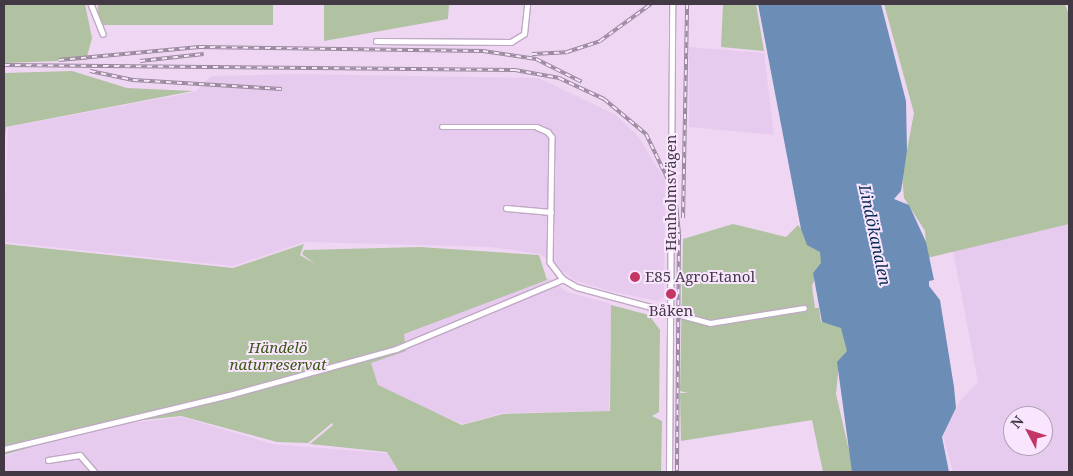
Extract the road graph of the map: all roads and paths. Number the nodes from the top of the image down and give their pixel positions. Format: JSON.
{"nodes":[{"id":1,"x":91,"y":4,"type":"edge"},
{"id":2,"x":527,"y":4,"type":"edge"},
{"id":3,"x":672,"y":4,"type":"edge"},
{"id":4,"x":104,"y":34,"type":"dead end"},
{"id":5,"x":376,"y":41,"type":"dead end"},
{"id":6,"x":442,"y":127,"type":"dead end"},
{"id":7,"x":506,"y":208,"type":"dead end"},
{"id":8,"x":551,"y":212,"type":"junction"},
{"id":9,"x":563,"y":279,"type":"junction"},
{"id":10,"x":804,"y":308,"type":"dead end"},
{"id":11,"x":670,"y":314,"type":"junction"},
{"id":12,"x":4,"y":449,"type":"edge"},
{"id":13,"x":48,"y":460,"type":"dead end"},
{"id":14,"x":95,"y":472,"type":"edge"},
{"id":15,"x":669,"y":472,"type":"edge"}],
"edges":[{"from":1,"to":4,"type":"street"},
{"from":2,"to":5,"type":"street"},
{"from":3,"to":11,"type":"street","name":"Hanholmsvägen"},
{"from":6,"to":8,"type":"street"},
{"from":7,"to":8,"type":"street"},
{"from":8,"to":9,"type":"street"},
{"from":9,"to":11,"type":"street"},
{"from":9,"to":12,"type":"street"},
{"from":10,"to":11,"type":"street"},
{"from":11,"to":15,"type":"street","name":"Hanholmsvägen"},
{"from":13,"to":14,"type":"street"}]}
